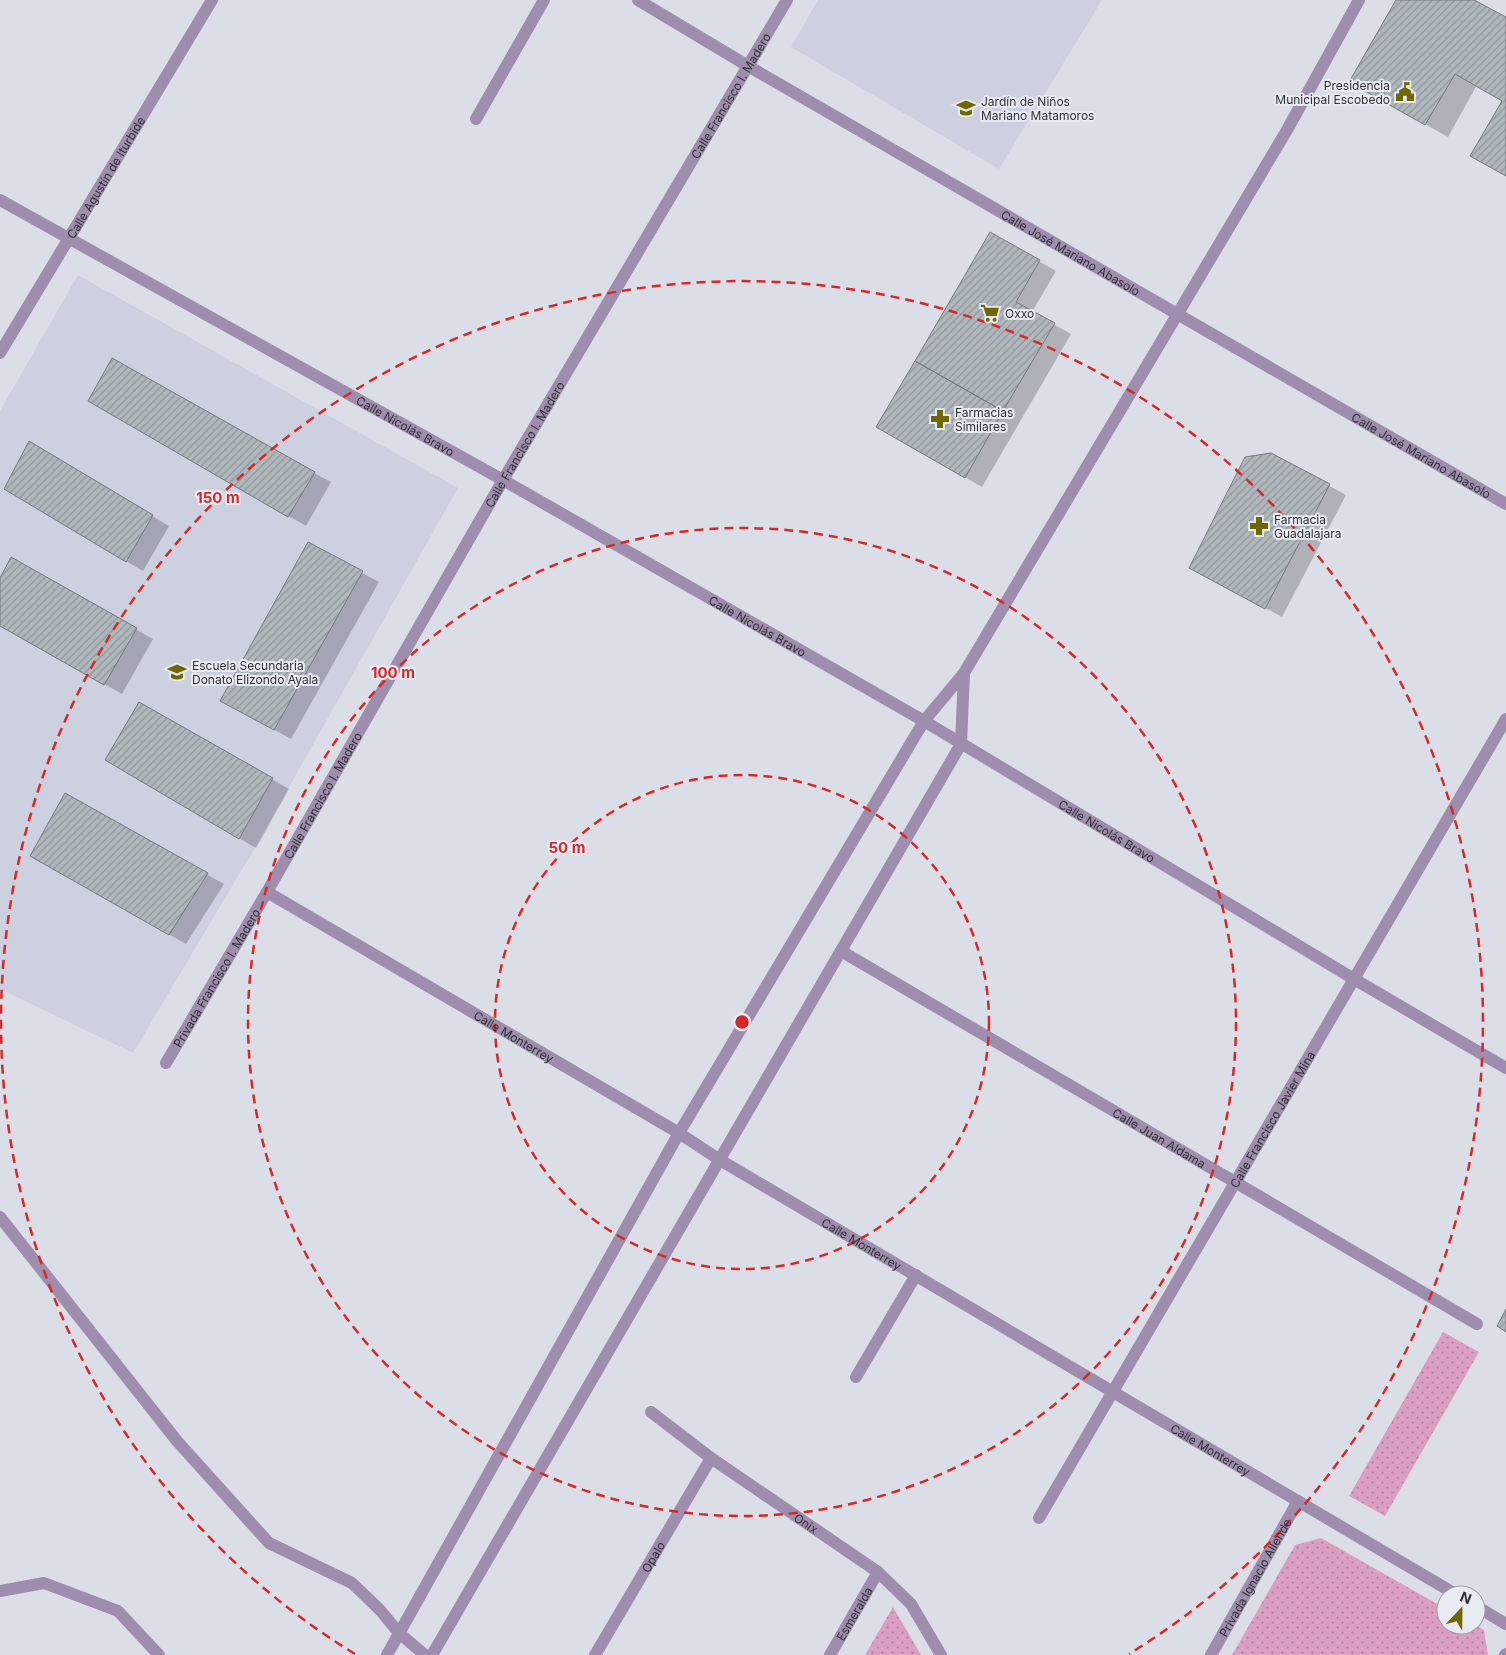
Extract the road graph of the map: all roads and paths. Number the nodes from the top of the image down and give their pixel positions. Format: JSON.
{"nodes":[{"id":1,"x":212,"y":0,"type":"edge"},
{"id":2,"x":544,"y":0,"type":"edge"},
{"id":3,"x":638,"y":0,"type":"edge"},
{"id":4,"x":787,"y":0,"type":"edge"},
{"id":5,"x":1360,"y":0,"type":"edge"},
{"id":6,"x":748,"y":66,"type":"junction"},
{"id":7,"x":476,"y":119,"type":"dead end"},
{"id":8,"x":0,"y":200,"type":"edge"},
{"id":9,"x":67,"y":239,"type":"junction"},
{"id":10,"x":1178,"y":313,"type":"junction"},
{"id":11,"x":0,"y":353,"type":"edge"},
{"id":12,"x":503,"y":480,"type":"junction"},
{"id":13,"x":1506,"y":504,"type":"edge"},
{"id":14,"x":964,"y":673,"type":"junction"},
{"id":15,"x":1506,"y":719,"type":"edge"},
{"id":16,"x":924,"y":721,"type":"junction"},
{"id":17,"x":961,"y":744,"type":"junction"},
{"id":18,"x":267,"y":892,"type":"junction"},
{"id":19,"x":841,"y":951,"type":"junction"},
{"id":20,"x":1354,"y":980,"type":"junction"},
{"id":21,"x":166,"y":1063,"type":"dead end"},
{"id":22,"x":1506,"y":1068,"type":"edge"},
{"id":23,"x":679,"y":1132,"type":"junction"},
{"id":24,"x":720,"y":1160,"type":"junction"},
{"id":25,"x":1236,"y":1182,"type":"junction"},
{"id":26,"x":0,"y":1217,"type":"edge"},
{"id":27,"x":916,"y":1275,"type":"junction"},
{"id":28,"x":1477,"y":1324,"type":"dead end"},
{"id":29,"x":856,"y":1376,"type":"dead end"},
{"id":30,"x":1113,"y":1392,"type":"junction"},
{"id":31,"x":651,"y":1412,"type":"dead end"},
{"id":32,"x":711,"y":1458,"type":"junction"},
{"id":33,"x":1298,"y":1501,"type":"junction"},
{"id":34,"x":1039,"y":1518,"type":"dead end"},
{"id":35,"x":878,"y":1572,"type":"junction"},
{"id":36,"x":1440,"y":1585,"type":"edge"},
{"id":37,"x":0,"y":1591,"type":"edge"},
{"id":38,"x":1486,"y":1612,"type":"edge"},
{"id":39,"x":1506,"y":1624,"type":"edge"},
{"id":40,"x":400,"y":1632,"type":"junction"},
{"id":41,"x":159,"y":1655,"type":"edge"},
{"id":42,"x":387,"y":1655,"type":"edge"},
{"id":43,"x":425,"y":1655,"type":"edge"},
{"id":44,"x":432,"y":1655,"type":"edge"},
{"id":45,"x":595,"y":1655,"type":"edge"},
{"id":46,"x":830,"y":1655,"type":"edge"},
{"id":47,"x":941,"y":1655,"type":"edge"},
{"id":48,"x":1211,"y":1655,"type":"edge"}],
"edges":[{"from":1,"to":9,"type":"street","name":"Calle Agustín de Iturbide"},
{"from":2,"to":7,"type":"street"},
{"from":3,"to":6,"type":"street","name":"Calle José Mariano Abasolo"},
{"from":4,"to":6,"type":"street","name":"Calle Francisco I. Madero"},
{"from":5,"to":10,"type":"street"},
{"from":6,"to":10,"type":"street","name":"Calle José Mariano Abasolo"},
{"from":6,"to":12,"type":"street","name":"Calle Francisco I. Madero"},
{"from":8,"to":9,"type":"street","name":"Calle Nicolás Bravo"},
{"from":9,"to":11,"type":"street","name":"Calle Agustín de Iturbide"},
{"from":9,"to":12,"type":"street","name":"Calle Nicolás Bravo"},
{"from":10,"to":13,"type":"street","name":"Calle José Mariano Abasolo"},
{"from":10,"to":14,"type":"street"},
{"from":12,"to":16,"type":"street","name":"Calle Nicolás Bravo"},
{"from":12,"to":18,"type":"street","name":"Calle Francisco I. Madero"},
{"from":14,"to":16,"type":"street"},
{"from":14,"to":17,"type":"street"},
{"from":15,"to":20,"type":"street","name":"Calle Francisco Javier Mina"},
{"from":16,"to":17,"type":"street","name":"Calle Nicolás Bravo"},
{"from":16,"to":23,"type":"street"},
{"from":17,"to":19,"type":"street"},
{"from":17,"to":20,"type":"street","name":"Calle Nicolás Bravo"},
{"from":18,"to":21,"type":"street","name":"Privada Francisco I. Madero"},
{"from":18,"to":23,"type":"street","name":"Calle Monterrey"},
{"from":19,"to":24,"type":"street"},
{"from":19,"to":25,"type":"street","name":"Calle Juan Aldama"},
{"from":20,"to":22,"type":"street","name":"Calle Nicolás Bravo"},
{"from":20,"to":25,"type":"street","name":"Calle Francisco Javier Mina"},
{"from":23,"to":24,"type":"street","name":"Calle Monterrey"},
{"from":23,"to":40,"type":"street"},
{"from":24,"to":27,"type":"street","name":"Calle Monterrey"},
{"from":24,"to":44,"type":"street"},
{"from":25,"to":28,"type":"street","name":"Calle Juan Aldama"},
{"from":25,"to":30,"type":"street","name":"Calle Francisco Javier Mina"},
{"from":26,"to":40,"type":"street"},
{"from":27,"to":29,"type":"street"},
{"from":27,"to":30,"type":"street","name":"Calle Monterrey"},
{"from":30,"to":33,"type":"street","name":"Calle Monterrey"},
{"from":30,"to":34,"type":"street","name":"Calle Francisco Javier Mina"},
{"from":31,"to":32,"type":"street","name":"Onix"},
{"from":32,"to":35,"type":"street","name":"Onix"},
{"from":32,"to":45,"type":"street","name":"Opalo"},
{"from":33,"to":36,"type":"street","name":"Calle Monterrey"},
{"from":33,"to":48,"type":"street","name":"Privada Ignacio Allende"},
{"from":35,"to":46,"type":"street","name":"Esmeralda"},
{"from":35,"to":47,"type":"street","name":"Onix"},
{"from":37,"to":41,"type":"street"},
{"from":38,"to":39,"type":"street"},
{"from":40,"to":42,"type":"street"},
{"from":40,"to":43,"type":"street"}]}
